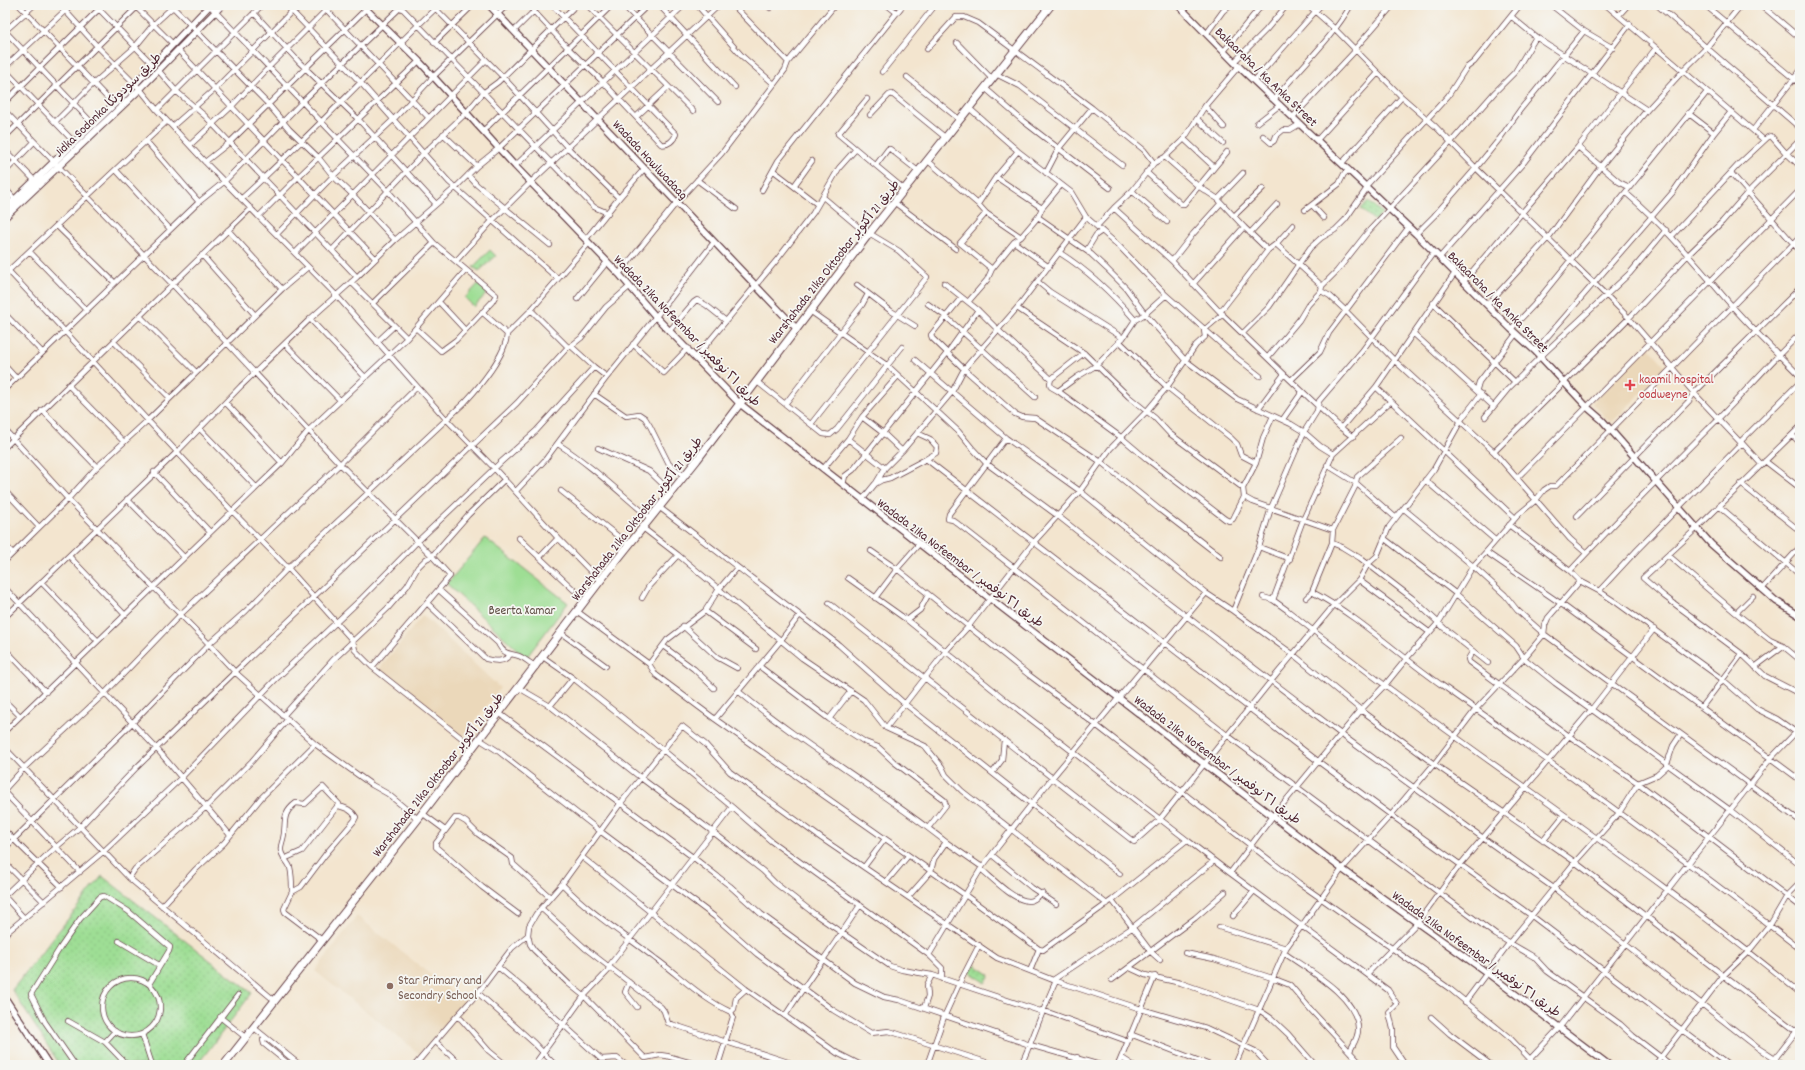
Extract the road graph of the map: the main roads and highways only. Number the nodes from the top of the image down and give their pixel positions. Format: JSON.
{"nodes":[{"id":1,"x":210,"y":5,"type":"edge"},
{"id":2,"x":222,"y":5,"type":"edge"},
{"id":3,"x":1051,"y":5,"type":"edge"},
{"id":4,"x":137,"y":87,"type":"junction"},
{"id":5,"x":56,"y":164,"type":"junction"},
{"id":6,"x":17,"y":202,"type":"junction"},
{"id":7,"x":5,"y":209,"type":"edge"},
{"id":8,"x":5,"y":217,"type":"edge"},
{"id":9,"x":224,"y":1065,"type":"edge"}],
"edges":[{"from":1,"to":4,"type":"main road","name":"Jidka Sodonka طريق سودونكا"},
{"from":2,"to":4,"type":"main road","name":"Jidka Sodonka طريق سودونكا"},
{"from":3,"to":9,"type":"main road","name":"Warshahada 21ka Oktoobar طريق 21 أكتوبر"},
{"from":4,"to":5,"type":"main road","name":"Jidka Sodonka طريق سودونكا"},
{"from":4,"to":5,"type":"main road","name":"Jidka Sodonka طريق سودونكا"},
{"from":5,"to":6,"type":"main road","name":"Jidka Sodonka طريق سودونكا"},
{"from":5,"to":6,"type":"main road","name":"Jidka Sodonka طريق سودونكا"},
{"from":6,"to":7,"type":"main road","name":"Jidka Sodonka طريق سودونكا"},
{"from":6,"to":8,"type":"main road","name":"Jidka Sodonka طريق سودونكا"}]}
